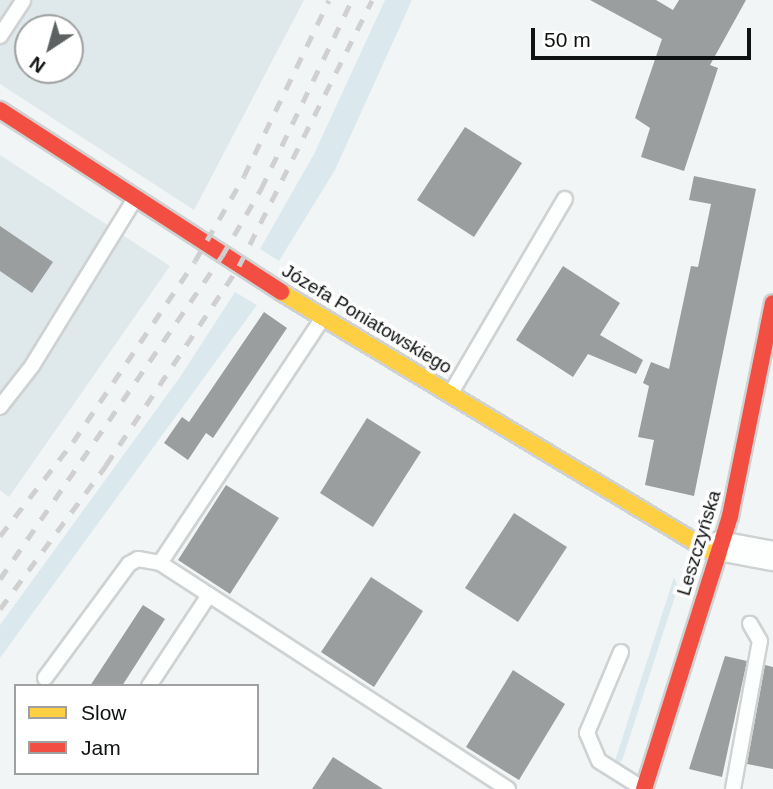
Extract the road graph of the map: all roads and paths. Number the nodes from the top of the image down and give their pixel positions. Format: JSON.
{"nodes":[{"id":1,"x":23,"y":1,"type":"edge"},
{"id":2,"x":0,"y":36,"type":"edge"},
{"id":3,"x":0,"y":110,"type":"edge"},
{"id":4,"x":135,"y":199,"type":"junction"},
{"id":5,"x":565,"y":199,"type":"dead end"},
{"id":6,"x":773,"y":303,"type":"edge"},
{"id":7,"x":323,"y":317,"type":"junction"},
{"id":8,"x":451,"y":394,"type":"junction"},
{"id":9,"x":0,"y":407,"type":"edge"},
{"id":10,"x":719,"y":551,"type":"junction"},
{"id":11,"x":773,"y":556,"type":"edge"},
{"id":12,"x":160,"y":563,"type":"junction"},
{"id":13,"x":209,"y":595,"type":"junction"},
{"id":14,"x":750,"y":624,"type":"dead end"},
{"id":15,"x":621,"y":652,"type":"dead end"},
{"id":16,"x":45,"y":678,"type":"dead end"},
{"id":17,"x":150,"y":684,"type":"edge"},
{"id":18,"x":508,"y":789,"type":"edge"},
{"id":19,"x":644,"y":789,"type":"edge"},
{"id":20,"x":733,"y":789,"type":"edge"}],
"edges":[{"from":1,"to":2,"type":"lane"},
{"from":3,"to":4,"type":"street","name":"Józefa Poniatowskiego"},
{"from":4,"to":7,"type":"street","name":"Józefa Poniatowskiego"},
{"from":4,"to":9,"type":"lane"},
{"from":5,"to":8,"type":"lane"},
{"from":6,"to":10,"type":"street","name":"Leszczyńska"},
{"from":7,"to":8,"type":"street","name":"Józefa Poniatowskiego"},
{"from":7,"to":12,"type":"lane"},
{"from":8,"to":10,"type":"street","name":"Józefa Poniatowskiego"},
{"from":10,"to":11,"type":"street"},
{"from":10,"to":19,"type":"street","name":"Leszczyńska"},
{"from":12,"to":13,"type":"lane"},
{"from":12,"to":16,"type":"lane"},
{"from":13,"to":17,"type":"lane"},
{"from":13,"to":18,"type":"lane"},
{"from":14,"to":20,"type":"lane"},
{"from":15,"to":19,"type":"lane"}]}
